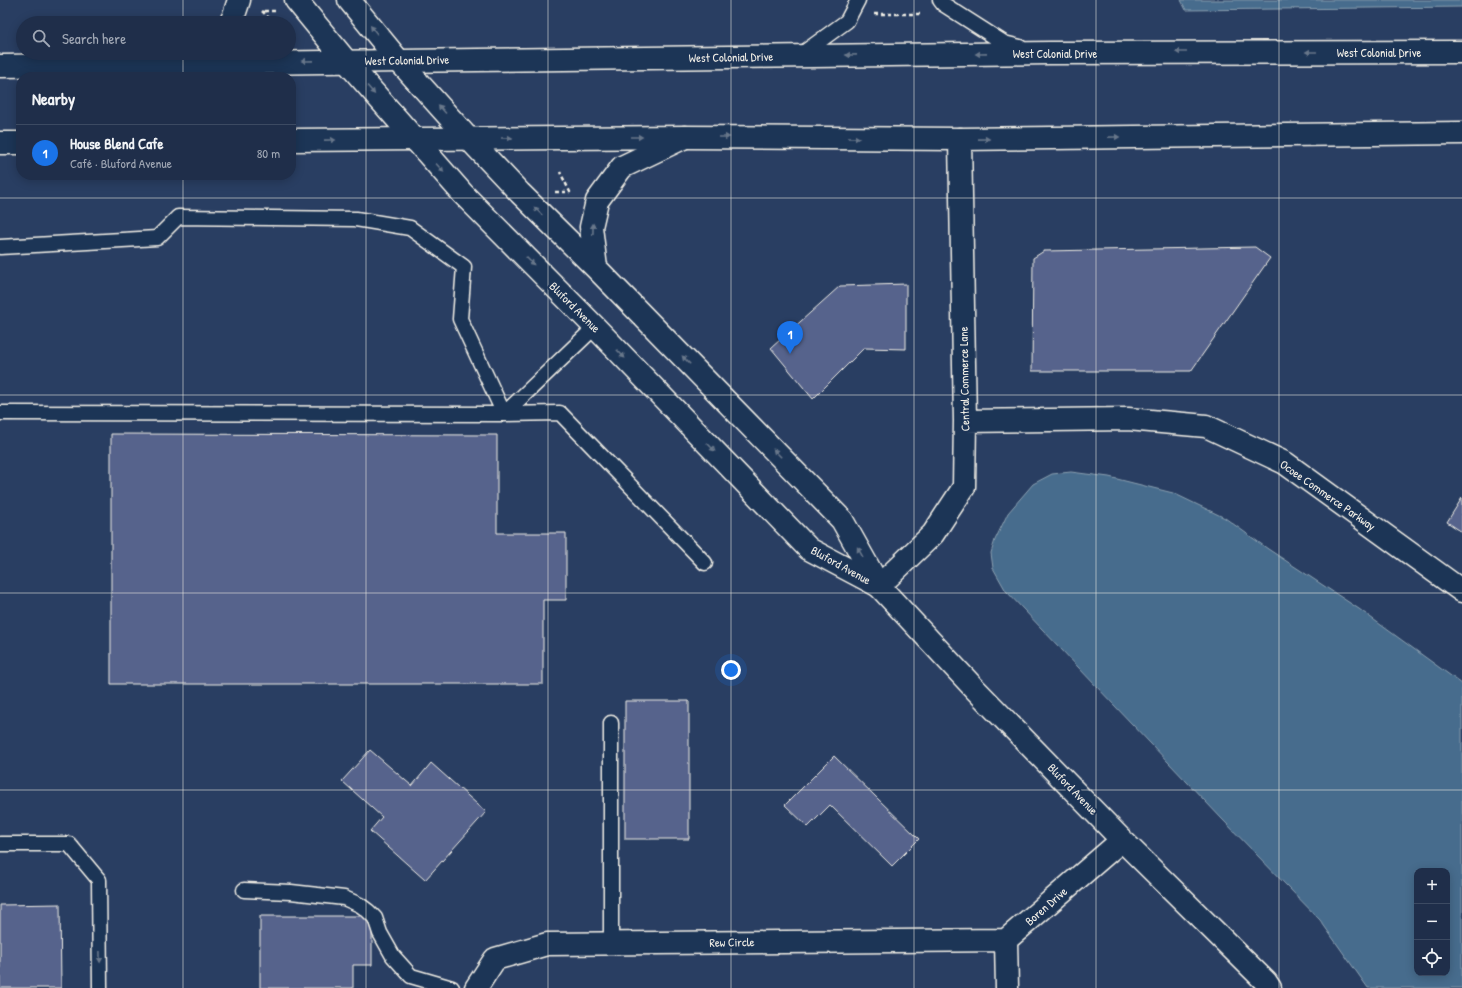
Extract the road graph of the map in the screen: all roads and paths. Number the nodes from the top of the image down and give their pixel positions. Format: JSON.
{"nodes":[{"id":1,"x":239,"y":0,"type":"edge"},
{"id":2,"x":296,"y":0,"type":"edge"},
{"id":3,"x":349,"y":0,"type":"edge"},
{"id":4,"x":858,"y":0,"type":"edge"},
{"id":5,"x":940,"y":0,"type":"edge"},
{"id":6,"x":258,"y":9,"type":"dead end"},
{"id":7,"x":263,"y":11,"type":"junction"},
{"id":8,"x":277,"y":11,"type":"dead end"},
{"id":9,"x":871,"y":14,"type":"dead end"},
{"id":10,"x":926,"y":14,"type":"dead end"},
{"id":11,"x":234,"y":16,"type":"edge"},
{"id":12,"x":268,"y":16,"type":"edge"},
{"id":13,"x":1462,"y":52,"type":"edge"},
{"id":14,"x":1050,"y":53,"type":"junction"},
{"id":15,"x":798,"y":56,"type":"junction"},
{"id":16,"x":154,"y":60,"type":"edge"},
{"id":17,"x":296,"y":60,"type":"edge"},
{"id":18,"x":398,"y":60,"type":"junction"},
{"id":19,"x":346,"y":61,"type":"junction"},
{"id":20,"x":0,"y":66,"type":"edge"},
{"id":21,"x":1462,"y":133,"type":"edge"},
{"id":22,"x":685,"y":137,"type":"junction"},
{"id":23,"x":468,"y":138,"type":"junction"},
{"id":24,"x":414,"y":139,"type":"junction"},
{"id":25,"x":960,"y":139,"type":"junction"},
{"id":26,"x":296,"y":140,"type":"edge"},
{"id":27,"x":0,"y":143,"type":"edge"},
{"id":28,"x":16,"y":143,"type":"edge"},
{"id":29,"x":560,"y":172,"type":"dead end"},
{"id":30,"x":552,"y":192,"type":"dead end"},
{"id":31,"x":0,"y":247,"type":"edge"},
{"id":32,"x":596,"y":268,"type":"junction"},
{"id":33,"x":595,"y":327,"type":"junction"},
{"id":34,"x":0,"y":413,"type":"edge"},
{"id":35,"x":504,"y":414,"type":"junction"},
{"id":36,"x":965,"y":421,"type":"junction"},
{"id":37,"x":705,"y":563,"type":"dead end"},
{"id":38,"x":878,"y":586,"type":"junction"},
{"id":39,"x":1462,"y":591,"type":"edge"},
{"id":40,"x":611,"y":723,"type":"dead end"},
{"id":41,"x":1122,"y":840,"type":"junction"},
{"id":42,"x":0,"y":844,"type":"edge"},
{"id":43,"x":244,"y":890,"type":"dead end"},
{"id":44,"x":1006,"y":940,"type":"junction"},
{"id":45,"x":611,"y":943,"type":"junction"},
{"id":46,"x":100,"y":988,"type":"edge"},
{"id":47,"x":452,"y":988,"type":"edge"},
{"id":48,"x":476,"y":988,"type":"edge"},
{"id":49,"x":1007,"y":988,"type":"edge"},
{"id":50,"x":1270,"y":988,"type":"edge"}],
"edges":[{"from":1,"to":11,"type":"main road"},
{"from":2,"to":19,"type":"main road","name":"Bluford Avenue"},
{"from":18,"to":3,"type":"main road","name":"Bluford Avenue","one_way":true},
{"from":4,"to":15,"type":"lane"},
{"from":5,"to":14,"type":"lane"},
{"from":6,"to":7,"type":"path"},
{"from":7,"to":8,"type":"path"},
{"from":7,"to":12,"type":"path"},
{"from":9,"to":10,"type":"path"},
{"from":13,"to":14,"type":"main road","name":"West Colonial Drive","one_way":true},
{"from":14,"to":15,"type":"main road","name":"West Colonial Drive","one_way":true},
{"from":15,"to":18,"type":"main road","name":"West Colonial Drive"},
{"from":16,"to":20,"type":"main road","name":"West Colonial Drive"},
{"from":19,"to":17,"type":"main road","name":"West Colonial Drive","one_way":true},
{"from":18,"to":19,"type":"main road","name":"West Colonial Drive"},
{"from":23,"to":18,"type":"main road","name":"Bluford Avenue","one_way":true},
{"from":19,"to":24,"type":"main road","name":"Bluford Avenue","one_way":true},
{"from":25,"to":21,"type":"main road","one_way":true},
{"from":23,"to":22,"type":"main road","one_way":true},
{"from":22,"to":25,"type":"main road","one_way":true},
{"from":32,"to":22,"type":"main road","one_way":true},
{"from":23,"to":24,"type":"main road"},
{"from":32,"to":23,"type":"main road","name":"Bluford Avenue","one_way":true},
{"from":26,"to":24,"type":"main road","one_way":true},
{"from":24,"to":33,"type":"main road","name":"Bluford Avenue","one_way":true},
{"from":25,"to":36,"type":"main road","name":"Central Commerce Lane"},
{"from":27,"to":28,"type":"main road"},
{"from":29,"to":30,"type":"path"},
{"from":31,"to":35,"type":"lane"},
{"from":38,"to":32,"type":"main road","name":"Bluford Avenue","one_way":true},
{"from":33,"to":35,"type":"lane"},
{"from":33,"to":38,"type":"main road","name":"Bluford Avenue","one_way":true},
{"from":34,"to":35,"type":"lane"},
{"from":35,"to":37,"type":"lane"},
{"from":36,"to":38,"type":"main road","name":"Central Commerce Lane"},
{"from":36,"to":39,"type":"main road","name":"Ocoee Commerce Parkway"},
{"from":38,"to":41,"type":"main road","name":"Bluford Avenue"},
{"from":40,"to":45,"type":"lane"},
{"from":41,"to":44,"type":"main road","name":"Boren Drive"},
{"from":41,"to":50,"type":"main road","name":"Bluford Avenue"},
{"from":42,"to":46,"type":"lane","one_way":true},
{"from":43,"to":47,"type":"lane"},
{"from":44,"to":45,"type":"main road","name":"Rew Circle"},
{"from":44,"to":49,"type":"main road"},
{"from":45,"to":48,"type":"main road","name":"Rew Circle"}]}
